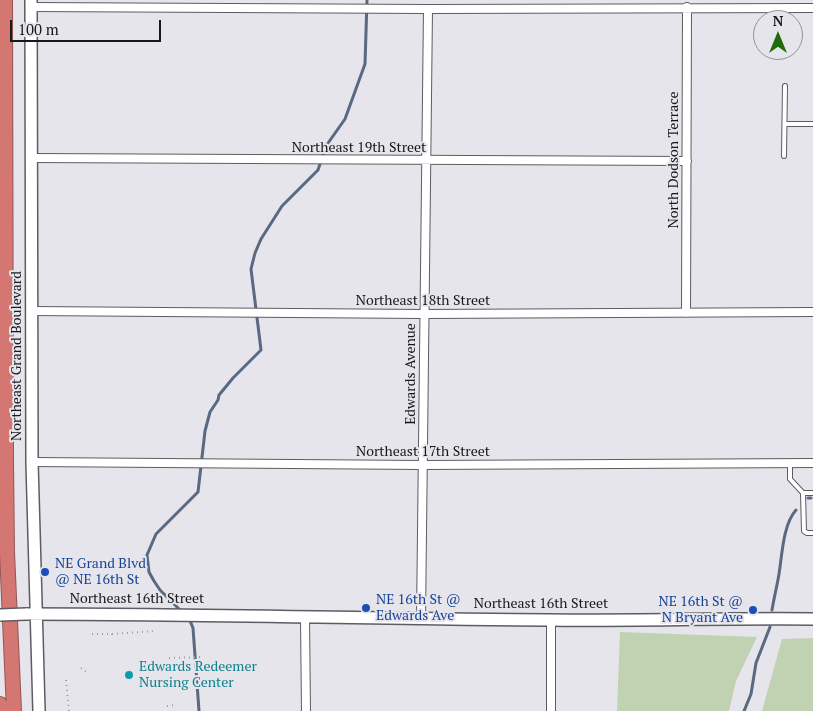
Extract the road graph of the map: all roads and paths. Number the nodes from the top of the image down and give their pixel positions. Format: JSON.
{"nodes":[{"id":1,"x":5,"y":0,"type":"edge"},
{"id":2,"x":31,"y":4,"type":"edge"},
{"id":3,"x":687,"y":8,"type":"junction"},
{"id":4,"x":813,"y":8,"type":"edge"},
{"id":5,"x":428,"y":10,"type":"junction"},
{"id":6,"x":785,"y":86,"type":"dead end"},
{"id":7,"x":785,"y":124,"type":"junction"},
{"id":8,"x":813,"y":124,"type":"edge"},
{"id":9,"x":784,"y":156,"type":"dead end"},
{"id":10,"x":31,"y":158,"type":"junction"},
{"id":11,"x":427,"y":160,"type":"junction"},
{"id":12,"x":686,"y":161,"type":"junction"},
{"id":13,"x":32,"y":311,"type":"junction"},
{"id":14,"x":813,"y":312,"type":"edge"},
{"id":15,"x":686,"y":313,"type":"junction"},
{"id":16,"x":424,"y":314,"type":"junction"},
{"id":17,"x":32,"y":462,"type":"junction"},
{"id":18,"x":790,"y":463,"type":"junction"},
{"id":19,"x":813,"y":463,"type":"edge"},
{"id":20,"x":423,"y":465,"type":"junction"},
{"id":21,"x":803,"y":492,"type":"junction"},
{"id":22,"x":813,"y":492,"type":"edge"},
{"id":23,"x":813,"y":533,"type":"edge"},
{"id":24,"x":31,"y":614,"type":"junction"},
{"id":25,"x":0,"y":615,"type":"edge"},
{"id":26,"x":305,"y":618,"type":"junction"},
{"id":27,"x":421,"y":619,"type":"junction"},
{"id":28,"x":813,"y":619,"type":"edge"},
{"id":29,"x":551,"y":620,"type":"junction"},
{"id":30,"x":155,"y":632,"type":"dead end"},
{"id":31,"x":92,"y":634,"type":"dead end"},
{"id":32,"x":203,"y":657,"type":"dead end"},
{"id":33,"x":169,"y":658,"type":"dead end"},
{"id":34,"x":81,"y":668,"type":"dead end"},
{"id":35,"x":89,"y":674,"type":"dead end"},
{"id":36,"x":66,"y":680,"type":"dead end"},
{"id":37,"x":0,"y":704,"type":"edge"},
{"id":38,"x":176,"y":705,"type":"dead end"},
{"id":39,"x":167,"y":706,"type":"dead end"},
{"id":40,"x":0,"y":711,"type":"edge"},
{"id":41,"x":14,"y":711,"type":"edge"},
{"id":42,"x":39,"y":711,"type":"edge"},
{"id":43,"x":69,"y":711,"type":"edge"},
{"id":44,"x":306,"y":711,"type":"edge"},
{"id":45,"x":551,"y":711,"type":"edge"}],
"edges":[{"from":1,"to":41,"type":"highway"},
{"from":2,"to":5,"type":"street"},
{"from":2,"to":10,"type":"street","name":"Northeast Grand Boulevard"},
{"from":3,"to":4,"type":"street"},
{"from":3,"to":5,"type":"street"},
{"from":3,"to":12,"type":"street","name":"North Dodson Terrace"},
{"from":5,"to":11,"type":"street","name":"Edwards Avenue"},
{"from":6,"to":7,"type":"lane"},
{"from":7,"to":8,"type":"lane"},
{"from":7,"to":9,"type":"lane"},
{"from":10,"to":11,"type":"street","name":"Northeast 19th Street"},
{"from":10,"to":13,"type":"street","name":"Northeast Grand Boulevard"},
{"from":11,"to":12,"type":"street","name":"Northeast 19th Street"},
{"from":11,"to":16,"type":"street","name":"Edwards Avenue"},
{"from":12,"to":15,"type":"street","name":"North Dodson Terrace"},
{"from":13,"to":16,"type":"street","name":"Northeast 18th Street"},
{"from":13,"to":17,"type":"street","name":"Northeast Grand Boulevard"},
{"from":14,"to":15,"type":"street","name":"Northeast 18th Street"},
{"from":15,"to":16,"type":"street","name":"Northeast 18th Street"},
{"from":16,"to":20,"type":"street","name":"Edwards Avenue"},
{"from":17,"to":20,"type":"street","name":"Northeast 17th Street"},
{"from":17,"to":24,"type":"street","name":"Northeast Grand Boulevard"},
{"from":18,"to":19,"type":"street","name":"Northeast 17th Street"},
{"from":18,"to":20,"type":"street","name":"Northeast 17th Street"},
{"from":18,"to":21,"type":"lane"},
{"from":20,"to":27,"type":"street","name":"Edwards Avenue"},
{"from":21,"to":22,"type":"lane"},
{"from":21,"to":23,"type":"lane"},
{"from":24,"to":25,"type":"street","name":"Northeast 16th Street","bridge":true},
{"from":24,"to":26,"type":"street","name":"Northeast 16th Street"},
{"from":24,"to":42,"type":"street","name":"Northeast Grand Boulevard"},
{"from":26,"to":27,"type":"street","name":"Northeast 16th Street"},
{"from":26,"to":44,"type":"street"},
{"from":27,"to":29,"type":"street","name":"Northeast 16th Street"},
{"from":28,"to":29,"type":"street","name":"Northeast 16th Street"},
{"from":29,"to":45,"type":"street"},
{"from":30,"to":31,"type":"path"},
{"from":32,"to":33,"type":"path"},
{"from":34,"to":35,"type":"path"},
{"from":36,"to":43,"type":"path"},
{"from":37,"to":40,"type":"highway"},
{"from":38,"to":39,"type":"path"}]}
